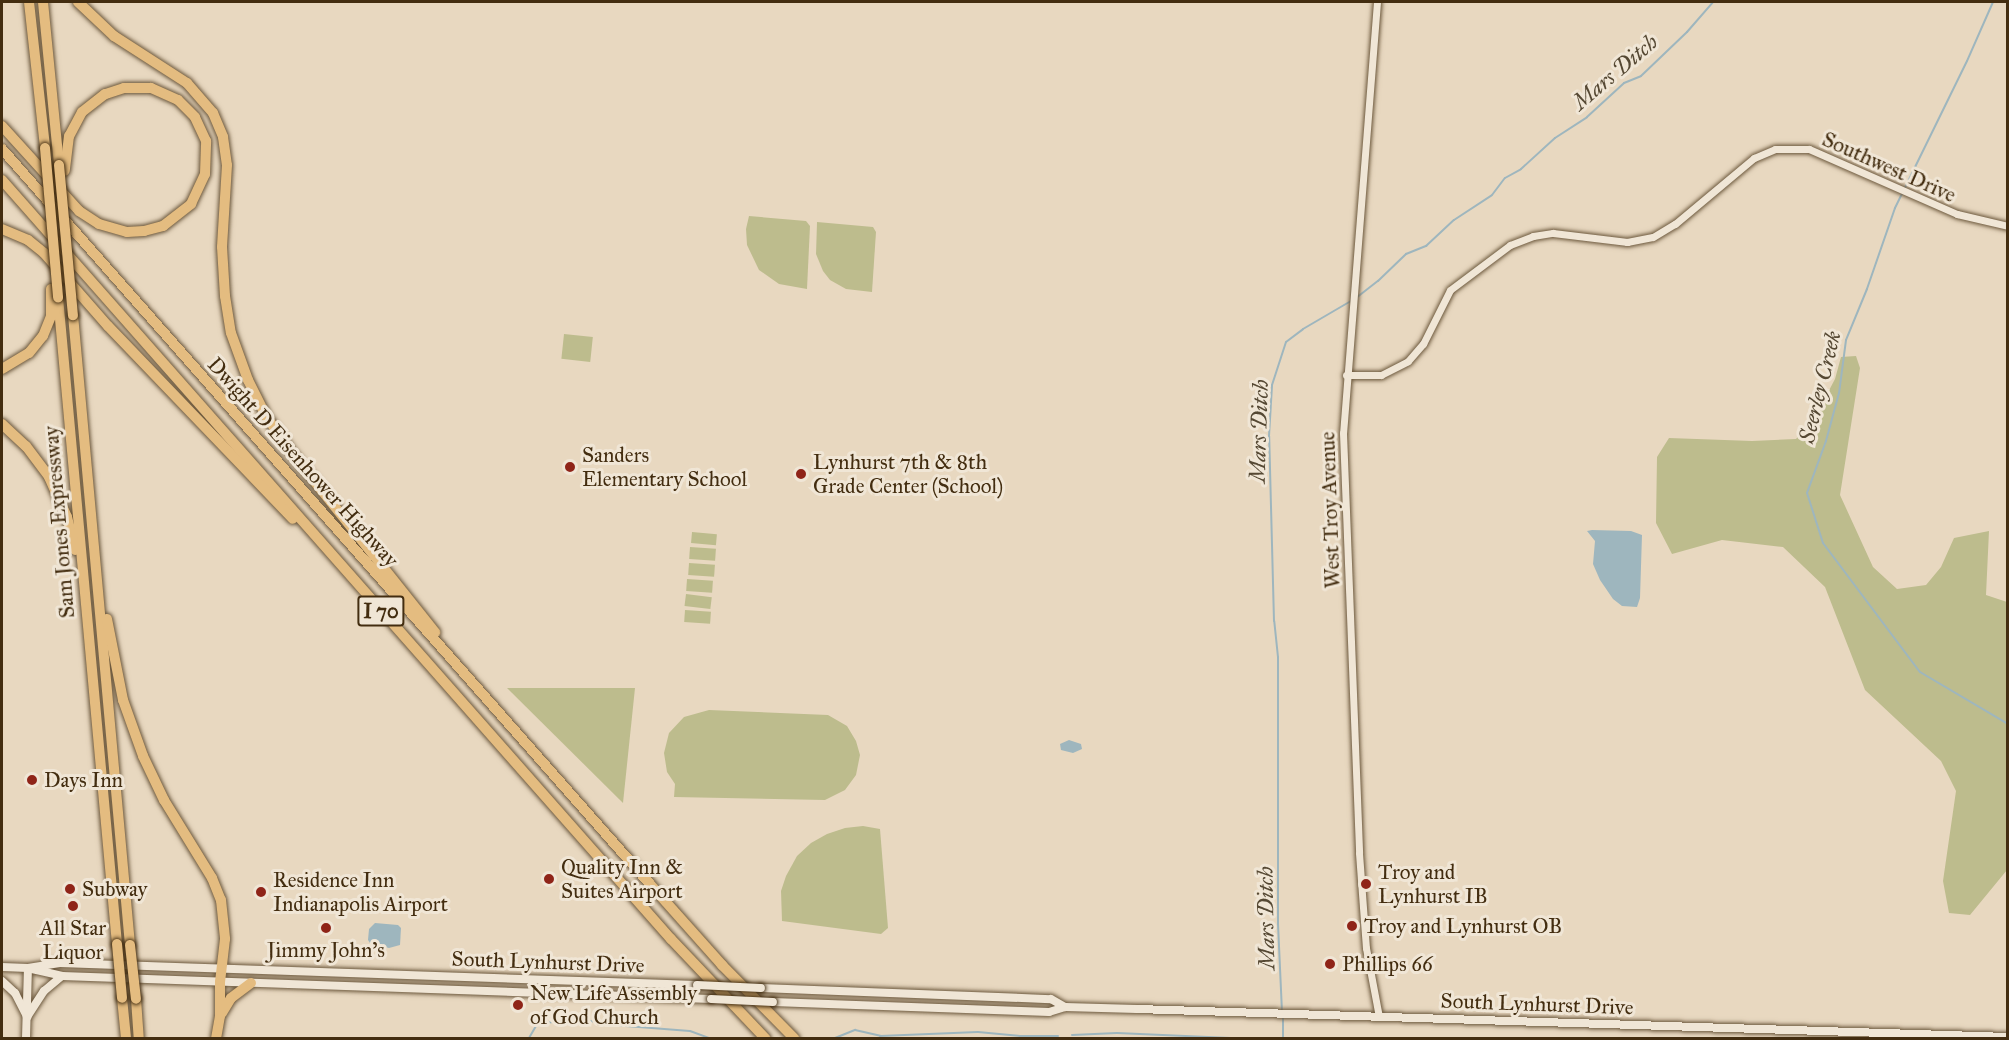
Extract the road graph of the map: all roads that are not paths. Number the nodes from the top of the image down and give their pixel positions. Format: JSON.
{"nodes":[{"id":1,"x":29,"y":2,"type":"edge"},
{"id":2,"x":43,"y":2,"type":"edge"},
{"id":3,"x":78,"y":2,"type":"edge"},
{"id":4,"x":1377,"y":2,"type":"edge"},
{"id":5,"x":2,"y":126,"type":"edge"},
{"id":6,"x":2,"y":149,"type":"edge"},
{"id":7,"x":62,"y":168,"type":"junction"},
{"id":8,"x":2,"y":180,"type":"edge"},
{"id":9,"x":2007,"y":226,"type":"edge"},
{"id":10,"x":2,"y":229,"type":"edge"},
{"id":11,"x":54,"y":293,"type":"junction"},
{"id":12,"x":2,"y":369,"type":"edge"},
{"id":13,"x":1346,"y":375,"type":"junction"},
{"id":14,"x":2,"y":424,"type":"edge"},
{"id":15,"x":318,"y":540,"type":"junction"},
{"id":16,"x":96,"y":569,"type":"junction"},
{"id":17,"x":87,"y":622,"type":"junction"},
{"id":18,"x":469,"y":680,"type":"junction"},
{"id":19,"x":2,"y":967,"type":"edge"},
{"id":20,"x":28,"y":968,"type":"junction"},
{"id":21,"x":220,"y":968,"type":"junction"},
{"id":22,"x":62,"y":976,"type":"junction"},
{"id":23,"x":2,"y":981,"type":"edge"},
{"id":24,"x":220,"y":982,"type":"junction"},
{"id":25,"x":251,"y":983,"type":"junction"},
{"id":26,"x":122,"y":998,"type":"junction"},
{"id":27,"x":1065,"y":1007,"type":"junction"},
{"id":28,"x":220,"y":1016,"type":"junction"},
{"id":29,"x":27,"y":1017,"type":"junction"},
{"id":30,"x":1379,"y":1017,"type":"junction"},
{"id":31,"x":2007,"y":1037,"type":"edge"},
{"id":32,"x":26,"y":1038,"type":"edge"},
{"id":33,"x":120,"y":1038,"type":"edge"},
{"id":34,"x":126,"y":1038,"type":"edge"},
{"id":35,"x":139,"y":1038,"type":"edge"},
{"id":36,"x":216,"y":1038,"type":"edge"},
{"id":37,"x":765,"y":1038,"type":"edge"},
{"id":38,"x":794,"y":1038,"type":"edge"}],
"edges":[{"from":1,"to":11,"type":"highway","bridge":true},
{"from":2,"to":7,"type":"highway"},
{"from":3,"to":18,"type":"highway"},
{"from":4,"to":13,"type":"street","name":"West Troy Avenue"},
{"from":5,"to":7,"type":"highway"},
{"from":6,"to":18,"type":"highway","name":"Dwight D Eisenhower Highway","number":"I 70"},
{"from":7,"to":16,"type":"highway","name":"Sam Jones Expressway","bridge":true},
{"from":8,"to":15,"type":"highway","name":"Dwight D Eisenhower Highway","number":"I 70"},
{"from":9,"to":13,"type":"street","name":"Southwest Drive"},
{"from":10,"to":15,"type":"highway"},
{"from":11,"to":12,"type":"highway"},
{"from":11,"to":17,"type":"highway","name":"Sam Jones Expressway"},
{"from":13,"to":30,"type":"street","name":"West Troy Avenue"},
{"from":14,"to":17,"type":"highway"},
{"from":15,"to":37,"type":"highway","name":"Dwight D Eisenhower Highway","number":"I 70"},
{"from":16,"to":21,"type":"highway"},
{"from":16,"to":35,"type":"highway","name":"Sam Jones Expressway","bridge":true},
{"from":17,"to":26,"type":"highway","name":"Sam Jones Expressway","bridge":true},
{"from":18,"to":38,"type":"highway","name":"Dwight D Eisenhower Highway","number":"I 70"},
{"from":19,"to":20,"type":"main road","name":"South Lynhurst Drive"},
{"from":20,"to":21,"type":"main road","name":"South Lynhurst Drive"},
{"from":20,"to":22,"type":"main road","name":"South Lynhurst Drive"},
{"from":20,"to":29,"type":"main road"},
{"from":21,"to":24,"type":"highway"},
{"from":21,"to":27,"type":"main road","name":"South Lynhurst Drive","bridge":true},
{"from":22,"to":24,"type":"main road","name":"South Lynhurst Drive"},
{"from":22,"to":29,"type":"main road"},
{"from":23,"to":29,"type":"main road"},
{"from":24,"to":25,"type":"main road","name":"South Lynhurst Drive"},
{"from":24,"to":28,"type":"highway"},
{"from":25,"to":27,"type":"main road","name":"South Lynhurst Drive","bridge":true},
{"from":25,"to":28,"type":"highway"},
{"from":26,"to":33,"type":"highway"},
{"from":26,"to":34,"type":"highway","name":"Sam Jones Expressway"},
{"from":27,"to":30,"type":"main road","name":"South Lynhurst Drive"},
{"from":28,"to":36,"type":"highway"},
{"from":29,"to":32,"type":"main road"},
{"from":30,"to":31,"type":"main road","name":"South Lynhurst Drive"}]}
